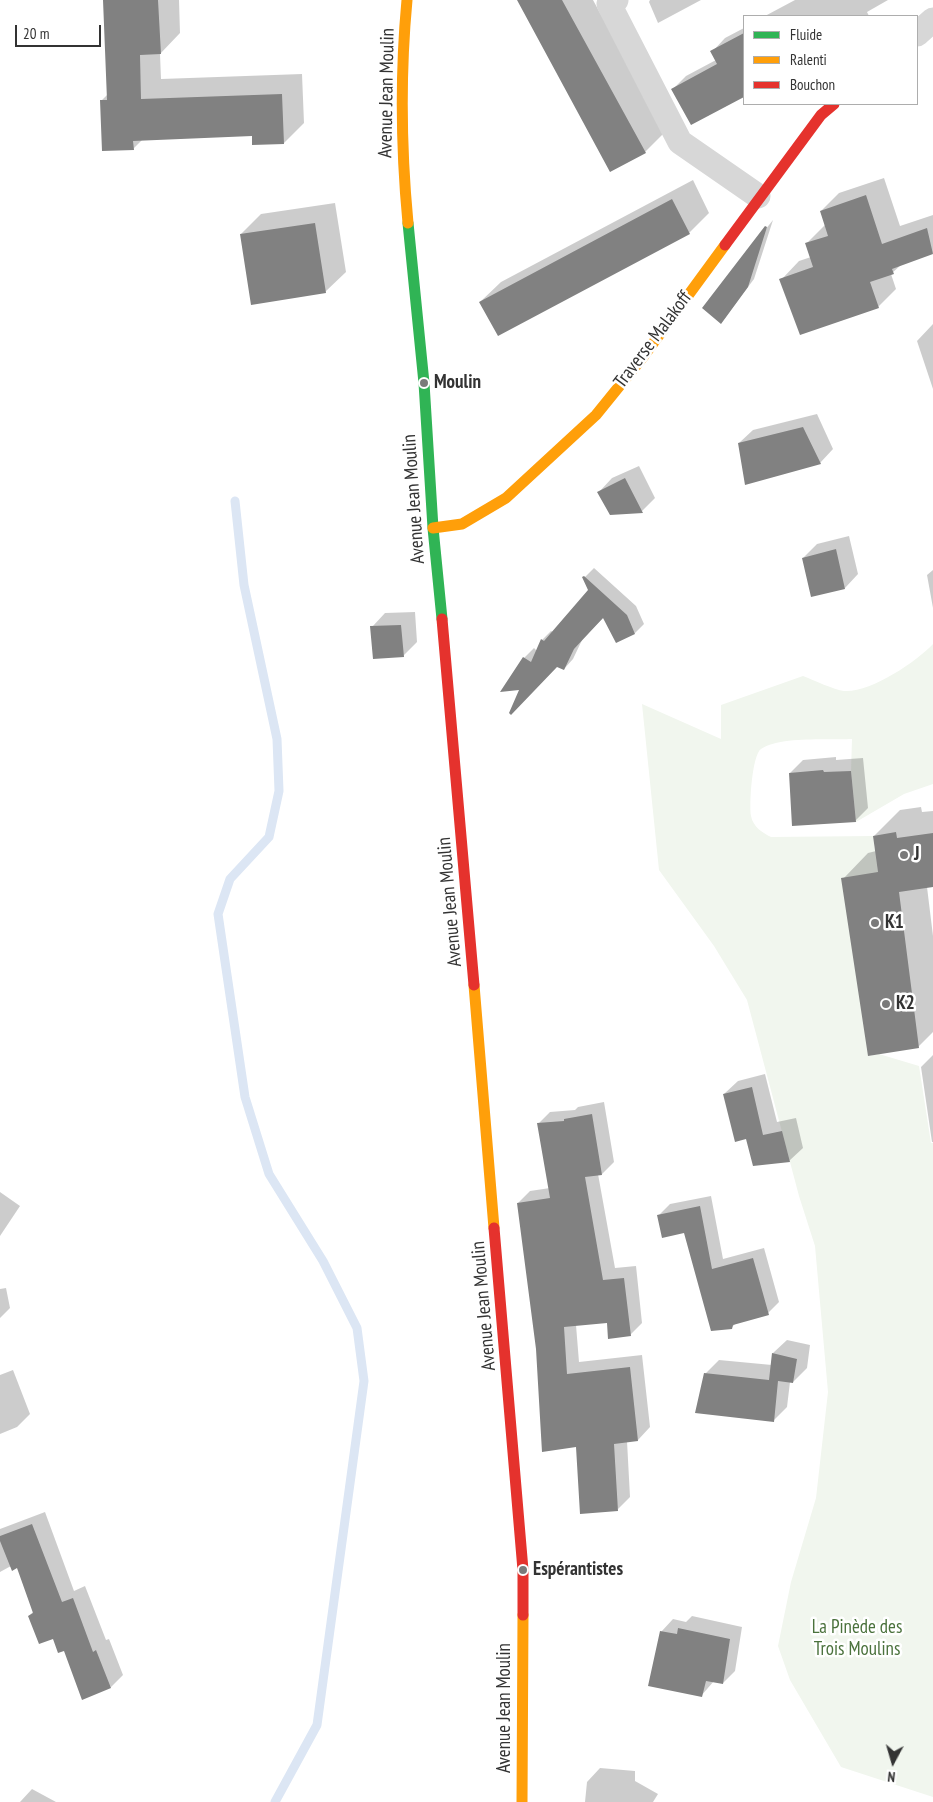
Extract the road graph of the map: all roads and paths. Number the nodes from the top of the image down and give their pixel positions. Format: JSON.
{"nodes":[{"id":1,"x":407,"y":0,"type":"edge"},
{"id":2,"x":616,"y":0,"type":"edge"},
{"id":3,"x":933,"y":20,"type":"edge"},
{"id":4,"x":918,"y":33,"type":"edge"},
{"id":5,"x":833,"y":105,"type":"edge"},
{"id":6,"x":758,"y":196,"type":"junction"},
{"id":7,"x":433,"y":528,"type":"junction"},
{"id":8,"x":522,"y":1802,"type":"edge"}],
"edges":[{"from":1,"to":7,"type":"main road","name":"Avenue Jean Moulin"},
{"from":2,"to":6,"type":"street"},
{"from":3,"to":4,"type":"street"},
{"from":5,"to":6,"type":"main road","name":"Traverse Malakoff"},
{"from":6,"to":7,"type":"main road","name":"Traverse Malakoff"},
{"from":7,"to":8,"type":"main road","name":"Avenue Jean Moulin"}]}
